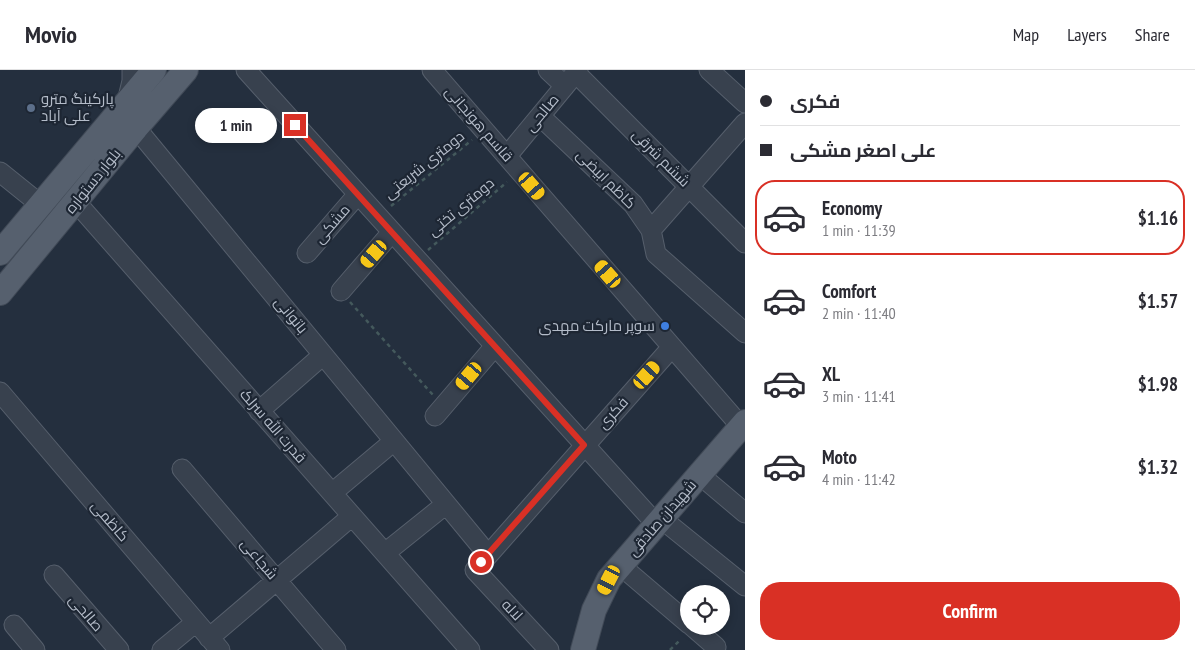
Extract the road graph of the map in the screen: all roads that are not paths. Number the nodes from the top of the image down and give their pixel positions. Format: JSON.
{"nodes":[{"id":1,"x":132,"y":70,"type":"edge"},
{"id":2,"x":154,"y":70,"type":"edge"},
{"id":3,"x":186,"y":70,"type":"edge"},
{"id":4,"x":246,"y":70,"type":"edge"},
{"id":5,"x":432,"y":70,"type":"edge"},
{"id":6,"x":548,"y":70,"type":"edge"},
{"id":7,"x":709,"y":70,"type":"edge"},
{"id":8,"x":573,"y":76,"type":"edge"},
{"id":9,"x":127,"y":102,"type":"junction"},
{"id":10,"x":745,"y":102,"type":"edge"},
{"id":11,"x":540,"y":116,"type":"junction"},
{"id":12,"x":745,"y":123,"type":"edge"},
{"id":13,"x":136,"y":128,"type":"junction"},
{"id":14,"x":507,"y":156,"type":"junction"},
{"id":15,"x":0,"y":172,"type":"edge"},
{"id":16,"x":689,"y":186,"type":"junction"},
{"id":17,"x":358,"y":194,"type":"junction"},
{"id":18,"x":76,"y":202,"type":"junction"},
{"id":19,"x":41,"y":205,"type":"junction"},
{"id":20,"x":651,"y":230,"type":"junction"},
{"id":21,"x":392,"y":232,"type":"junction"},
{"id":22,"x":745,"y":243,"type":"edge"},
{"id":23,"x":0,"y":252,"type":"edge"},
{"id":24,"x":307,"y":253,"type":"dead end"},
{"id":25,"x":341,"y":292,"type":"road end"},
{"id":26,"x":0,"y":293,"type":"edge"},
{"id":27,"x":745,"y":333,"type":"edge"},
{"id":28,"x":495,"y":346,"type":"junction"},
{"id":29,"x":672,"y":347,"type":"junction"},
{"id":30,"x":323,"y":355,"type":"junction"},
{"id":31,"x":0,"y":392,"type":"edge"},
{"id":32,"x":260,"y":411,"type":"junction"},
{"id":33,"x":439,"y":411,"type":"road end"},
{"id":34,"x":744,"y":427,"type":"edge"},
{"id":35,"x":394,"y":440,"type":"junction"},
{"id":36,"x":584,"y":445,"type":"junction"},
{"id":37,"x":182,"y":468,"type":"dead end"},
{"id":38,"x":700,"y":475,"type":"junction"},
{"id":39,"x":332,"y":493,"type":"junction"},
{"id":40,"x":446,"y":504,"type":"junction"},
{"id":41,"x":745,"y":513,"type":"edge"},
{"id":42,"x":352,"y":516,"type":"junction"},
{"id":43,"x":659,"y":522,"type":"junction"},
{"id":44,"x":480,"y":545,"type":"dead end"},
{"id":45,"x":384,"y":553,"type":"junction"},
{"id":46,"x":621,"y":566,"type":"junction"},
{"id":47,"x":475,"y":570,"type":"joint"},
{"id":48,"x":54,"y":575,"type":"dead end"},
{"id":49,"x":277,"y":580,"type":"junction"},
{"id":50,"x":745,"y":586,"type":"edge"},
{"id":51,"x":680,"y":621,"type":"edge"},
{"id":52,"x":196,"y":622,"type":"junction"},
{"id":53,"x":14,"y":625,"type":"dead end"},
{"id":54,"x":697,"y":635,"type":"edge"},
{"id":55,"x":214,"y":644,"type":"edge"},
{"id":56,"x":716,"y":647,"type":"dead end"},
{"id":57,"x":35,"y":650,"type":"edge"},
{"id":58,"x":118,"y":650,"type":"edge"},
{"id":59,"x":162,"y":650,"type":"edge"},
{"id":60,"x":336,"y":650,"type":"edge"},
{"id":61,"x":470,"y":650,"type":"edge"},
{"id":62,"x":549,"y":650,"type":"edge"},
{"id":63,"x":583,"y":650,"type":"edge"}],
"edges":[{"from":1,"to":9,"type":"street"},
{"from":2,"to":9,"type":"main road","name":"بلوار دستواره"},
{"from":3,"to":13,"type":"main road","name":"بلوار دستواره"},
{"from":4,"to":17,"type":"street"},
{"from":5,"to":14,"type":"street","name":"قاسم هونجانی"},
{"from":6,"to":8,"type":"street","name":"ششم شرقی"},
{"from":7,"to":10,"type":"street"},
{"from":8,"to":11,"type":"street","name":"صالحی"},
{"from":8,"to":16,"type":"street","name":"ششم شرقی"},
{"from":9,"to":19,"type":"main road","name":"بلوار دستواره"},
{"from":11,"to":14,"type":"street","name":"صالحی"},
{"from":11,"to":20,"type":"street","name":"کاظم ابیضی"},
{"from":12,"to":16,"type":"street"},
{"from":13,"to":18,"type":"main road","name":"بلوار دستواره"},
{"from":13,"to":30,"type":"street","name":"باتوانی"},
{"from":14,"to":29,"type":"street","name":"قاسم هونجانی"},
{"from":15,"to":19,"type":"street"},
{"from":16,"to":20,"type":"street"},
{"from":16,"to":22,"type":"street","name":"ششم شرقی"},
{"from":17,"to":21,"type":"street"},
{"from":17,"to":24,"type":"street","name":"مشکی"},
{"from":18,"to":26,"type":"main road","name":"بلوار دستواره"},
{"from":18,"to":32,"type":"street","name":"قدرت الله سرلک"},
{"from":19,"to":23,"type":"main road","name":"بلوار دستواره"},
{"from":20,"to":27,"type":"street","name":"کاظم ابیضی"},
{"from":21,"to":25,"type":"street"},
{"from":21,"to":28,"type":"street"},
{"from":28,"to":33,"type":"street"},
{"from":28,"to":36,"type":"street"},
{"from":29,"to":34,"type":"street","name":"قاسم هونجانی"},
{"from":29,"to":36,"type":"street","name":"فکری"},
{"from":30,"to":32,"type":"street"},
{"from":30,"to":35,"type":"street","name":"باتوانی"},
{"from":31,"to":52,"type":"street","name":"کاظمی"},
{"from":32,"to":39,"type":"street","name":"قدرت الله سرلک"},
{"from":34,"to":38,"type":"main road","name":"شهیدان صادقی"},
{"from":35,"to":39,"type":"street"},
{"from":35,"to":40,"type":"street","name":"باتوانی"},
{"from":36,"to":43,"type":"street"},
{"from":36,"to":47,"type":"street","name":"فکری"},
{"from":37,"to":49,"type":"street","name":"شجاعی"},
{"from":38,"to":41,"type":"street"},
{"from":38,"to":43,"type":"main road","name":"شهیدان صادقی"},
{"from":39,"to":42,"type":"street","name":"قدرت الله سرلک"},
{"from":40,"to":44,"type":"street","name":"باتوانی"},
{"from":40,"to":45,"type":"street"},
{"from":42,"to":45,"type":"street","name":"قدرت الله سرلک"},
{"from":42,"to":49,"type":"street"},
{"from":43,"to":46,"type":"main road","name":"شهیدان صادقی"},
{"from":43,"to":50,"type":"street"},
{"from":45,"to":61,"type":"street","name":"قدرت الله سرلک"},
{"from":46,"to":51,"type":"street"},
{"from":46,"to":63,"type":"main road","name":"شهیدان صادقی"},
{"from":47,"to":62,"type":"street","name":"لاله"},
{"from":48,"to":58,"type":"street","name":"صالحی"},
{"from":49,"to":55,"type":"street"},
{"from":49,"to":60,"type":"street","name":"شجاعی"},
{"from":52,"to":55,"type":"street","name":"کاظمی"},
{"from":52,"to":59,"type":"street"},
{"from":53,"to":57,"type":"street"},
{"from":54,"to":56,"type":"street"}]}
